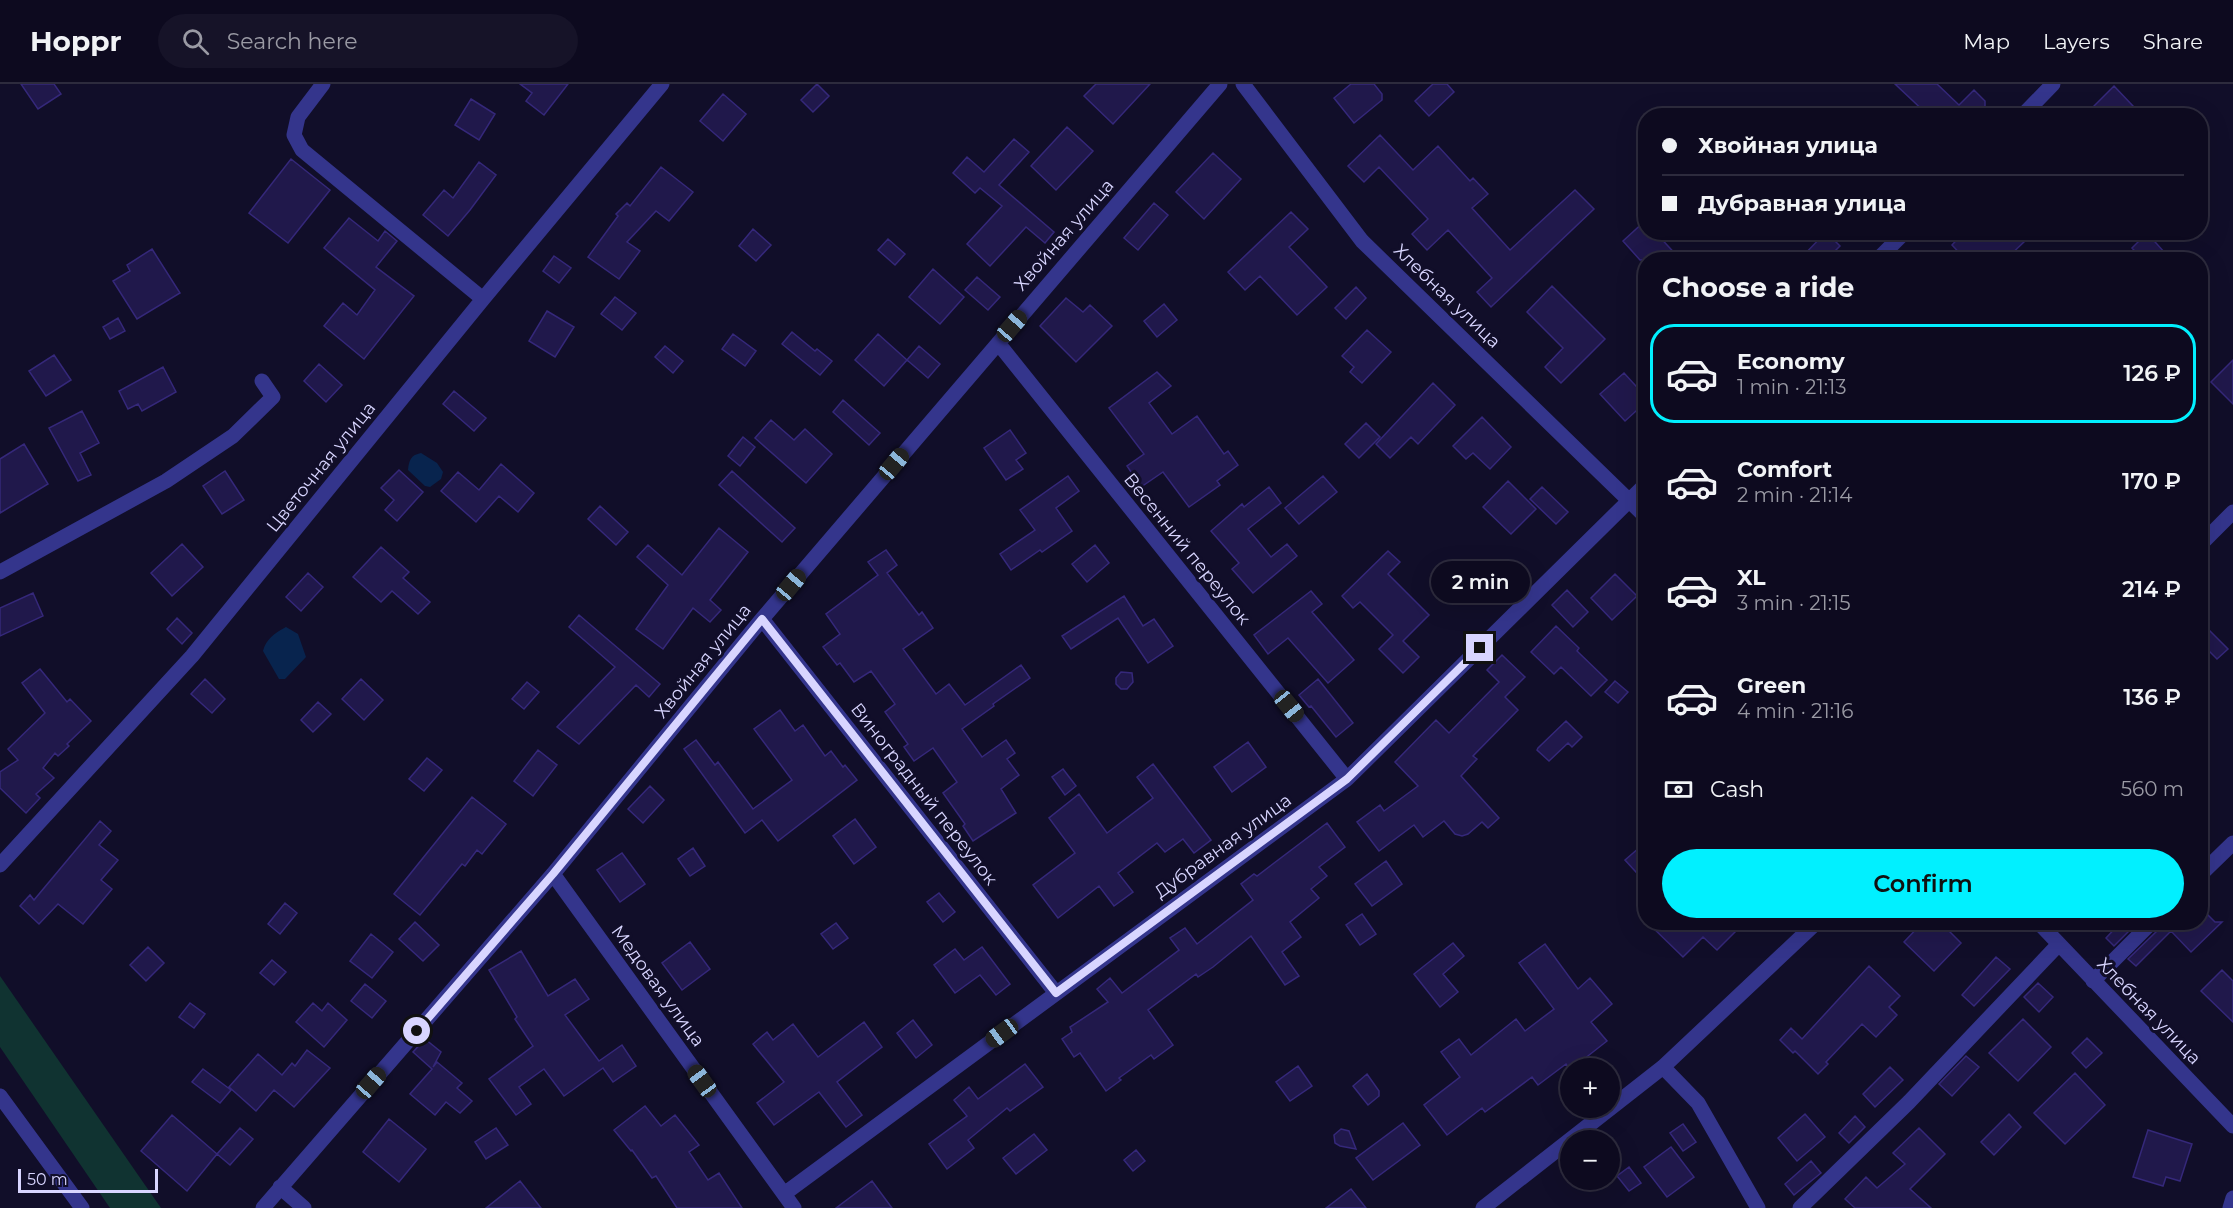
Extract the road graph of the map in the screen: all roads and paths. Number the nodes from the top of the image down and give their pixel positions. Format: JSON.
{"nodes":[{"id":1,"x":323,"y":84,"type":"edge"},
{"id":2,"x":662,"y":84,"type":"edge"},
{"id":3,"x":1220,"y":84,"type":"edge"},
{"id":4,"x":1243,"y":84,"type":"edge"},
{"id":5,"x":2053,"y":84,"type":"edge"},
{"id":6,"x":2030,"y":108,"type":"edge"},
{"id":7,"x":1897,"y":240,"type":"edge"},
{"id":8,"x":1885,"y":252,"type":"edge"},
{"id":9,"x":483,"y":299,"type":"junction"},
{"id":10,"x":998,"y":343,"type":"junction"},
{"id":11,"x":262,"y":381,"type":"dead end"},
{"id":12,"x":1638,"y":492,"type":"edge"},
{"id":13,"x":1629,"y":500,"type":"junction"},
{"id":14,"x":1638,"y":509,"type":"edge"},
{"id":15,"x":2233,"y":512,"type":"edge"},
{"id":16,"x":2208,"y":536,"type":"edge"},
{"id":17,"x":0,"y":572,"type":"edge"},
{"id":18,"x":762,"y":619,"type":"junction"},
{"id":19,"x":1347,"y":779,"type":"junction"},
{"id":20,"x":2233,"y":843,"type":"edge"},
{"id":21,"x":0,"y":865,"type":"edge"},
{"id":22,"x":2208,"y":867,"type":"edge"},
{"id":23,"x":553,"y":874,"type":"junction"},
{"id":24,"x":1809,"y":930,"type":"edge"},
{"id":25,"x":2045,"y":930,"type":"edge"},
{"id":26,"x":2144,"y":930,"type":"edge"},
{"id":27,"x":2058,"y":945,"type":"junction"},
{"id":28,"x":2092,"y":981,"type":"junction"},
{"id":29,"x":1056,"y":993,"type":"junction"},
{"id":30,"x":1663,"y":1067,"type":"junction"},
{"id":31,"x":0,"y":1096,"type":"edge"},
{"id":32,"x":2233,"y":1126,"type":"edge"},
{"id":33,"x":280,"y":1187,"type":"junction"},
{"id":34,"x":784,"y":1194,"type":"junction"},
{"id":35,"x":2233,"y":1198,"type":"edge"},
{"id":36,"x":82,"y":1208,"type":"edge"},
{"id":37,"x":262,"y":1208,"type":"edge"},
{"id":38,"x":304,"y":1208,"type":"edge"},
{"id":39,"x":794,"y":1208,"type":"edge"},
{"id":40,"x":1483,"y":1208,"type":"edge"},
{"id":41,"x":1758,"y":1208,"type":"edge"},
{"id":42,"x":1800,"y":1208,"type":"edge"},
{"id":43,"x":2230,"y":1208,"type":"edge"}],
"edges":[{"from":1,"to":9,"type":"street"},
{"from":2,"to":9,"type":"street","name":"Цветочная улица"},
{"from":3,"to":10,"type":"street","name":"Хвойная улица"},
{"from":4,"to":13,"type":"street","name":"Хлебная улица"},
{"from":5,"to":6,"type":"street"},
{"from":7,"to":8,"type":"street"},
{"from":9,"to":21,"type":"street","name":"Цветочная улица"},
{"from":10,"to":18,"type":"street","name":"Хвойная улица"},
{"from":10,"to":19,"type":"street","name":"Весенний переулок"},
{"from":11,"to":17,"type":"street"},
{"from":12,"to":13,"type":"street","name":"Дубравная улица"},
{"from":13,"to":14,"type":"street","name":"Хлебная улица"},
{"from":13,"to":19,"type":"street","name":"Дубравная улица"},
{"from":15,"to":16,"type":"street"},
{"from":18,"to":23,"type":"street","name":"Хвойная улица"},
{"from":18,"to":29,"type":"street","name":"Виноградный переулок"},
{"from":19,"to":29,"type":"street","name":"Дубравная улица"},
{"from":20,"to":22,"type":"street"},
{"from":23,"to":33,"type":"street","name":"Хвойная улица"},
{"from":23,"to":34,"type":"street","name":"Медовая улица"},
{"from":24,"to":30,"type":"street"},
{"from":25,"to":27,"type":"street","name":"Хлебная улица"},
{"from":26,"to":28,"type":"street"},
{"from":27,"to":28,"type":"street","name":"Хлебная улица"},
{"from":27,"to":42,"type":"street"},
{"from":28,"to":32,"type":"street","name":"Хлебная улица"},
{"from":29,"to":34,"type":"street","name":"Дубравная улица"},
{"from":30,"to":40,"type":"street"},
{"from":30,"to":41,"type":"street"},
{"from":31,"to":36,"type":"street"},
{"from":33,"to":37,"type":"street","name":"Хвойная улица"},
{"from":33,"to":38,"type":"street"},
{"from":34,"to":39,"type":"street","name":"Медовая улица"},
{"from":35,"to":43,"type":"street"}]}
